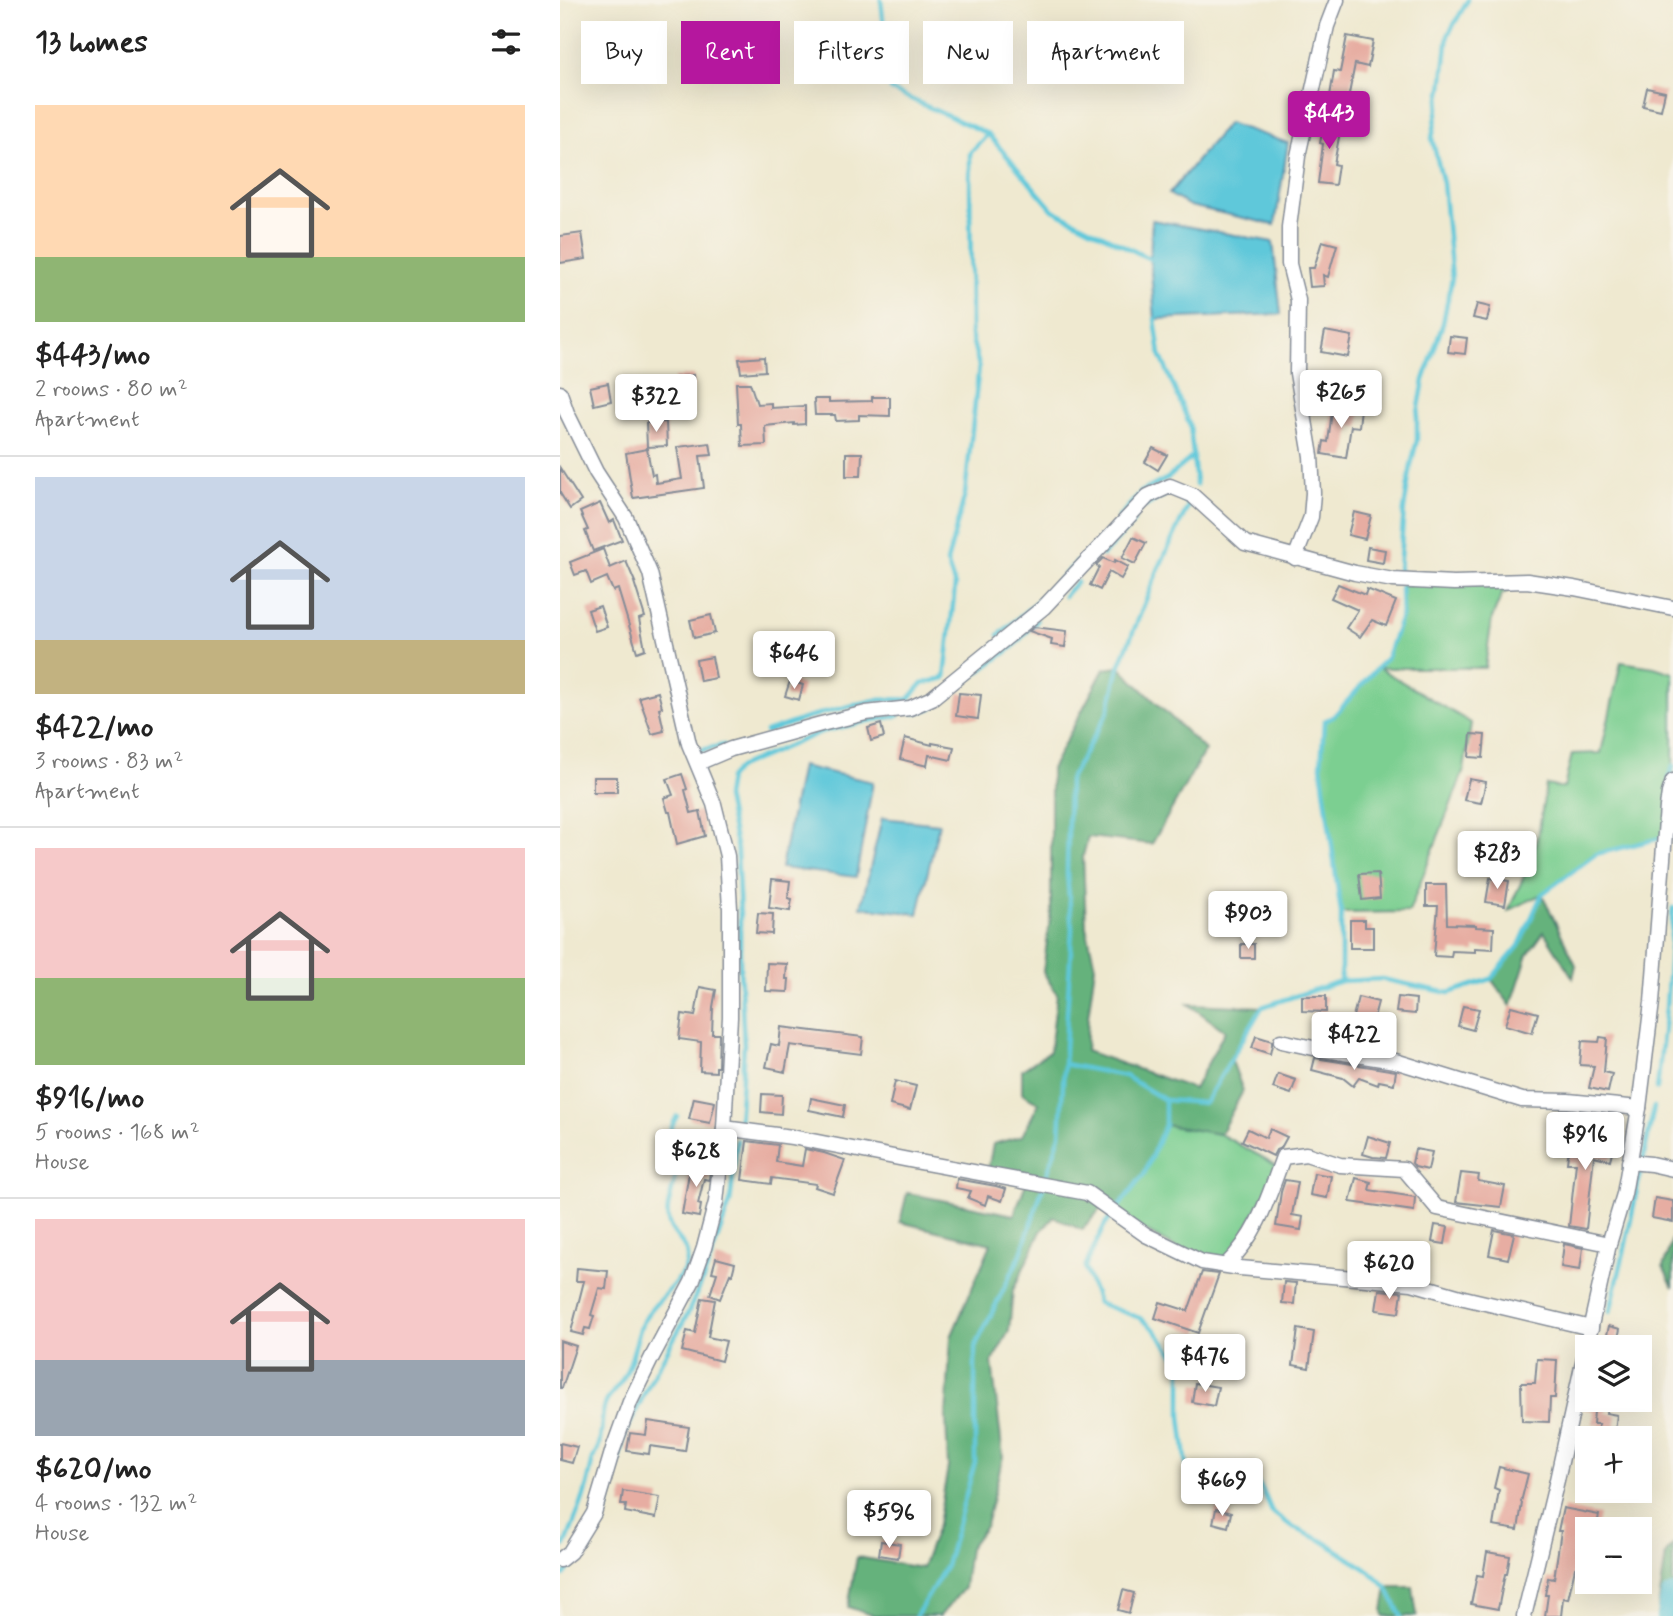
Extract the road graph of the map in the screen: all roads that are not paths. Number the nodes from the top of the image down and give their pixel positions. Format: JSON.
{"nodes":[{"id":1,"x":1337,"y":0,"type":"edge"},
{"id":2,"x":560,"y":393,"type":"edge"},
{"id":3,"x":1295,"y":558,"type":"junction"},
{"id":4,"x":1673,"y":608,"type":"edge"},
{"id":5,"x":698,"y":763,"type":"junction"},
{"id":6,"x":1673,"y":781,"type":"edge"},
{"id":7,"x":1281,"y":1041,"type":"dead end"},
{"id":8,"x":1639,"y":1108,"type":"junction"},
{"id":9,"x":724,"y":1128,"type":"junction"},
{"id":10,"x":1629,"y":1162,"type":"junction"},
{"id":11,"x":1673,"y":1169,"type":"edge"},
{"id":12,"x":1609,"y":1244,"type":"junction"},
{"id":13,"x":1226,"y":1265,"type":"junction"},
{"id":14,"x":1591,"y":1328,"type":"junction"},
{"id":15,"x":560,"y":1560,"type":"edge"},
{"id":16,"x":1524,"y":1616,"type":"edge"}],
"edges":[{"from":1,"to":3,"type":"street"},
{"from":2,"to":5,"type":"street"},
{"from":3,"to":4,"type":"street"},
{"from":3,"to":5,"type":"street"},
{"from":5,"to":9,"type":"street"},
{"from":6,"to":8,"type":"street"},
{"from":7,"to":8,"type":"street"},
{"from":8,"to":10,"type":"street"},
{"from":9,"to":13,"type":"street"},
{"from":9,"to":15,"type":"street"},
{"from":10,"to":11,"type":"street"},
{"from":10,"to":12,"type":"street"},
{"from":12,"to":13,"type":"street"},
{"from":12,"to":14,"type":"street"},
{"from":13,"to":14,"type":"street"},
{"from":14,"to":16,"type":"street"}]}
